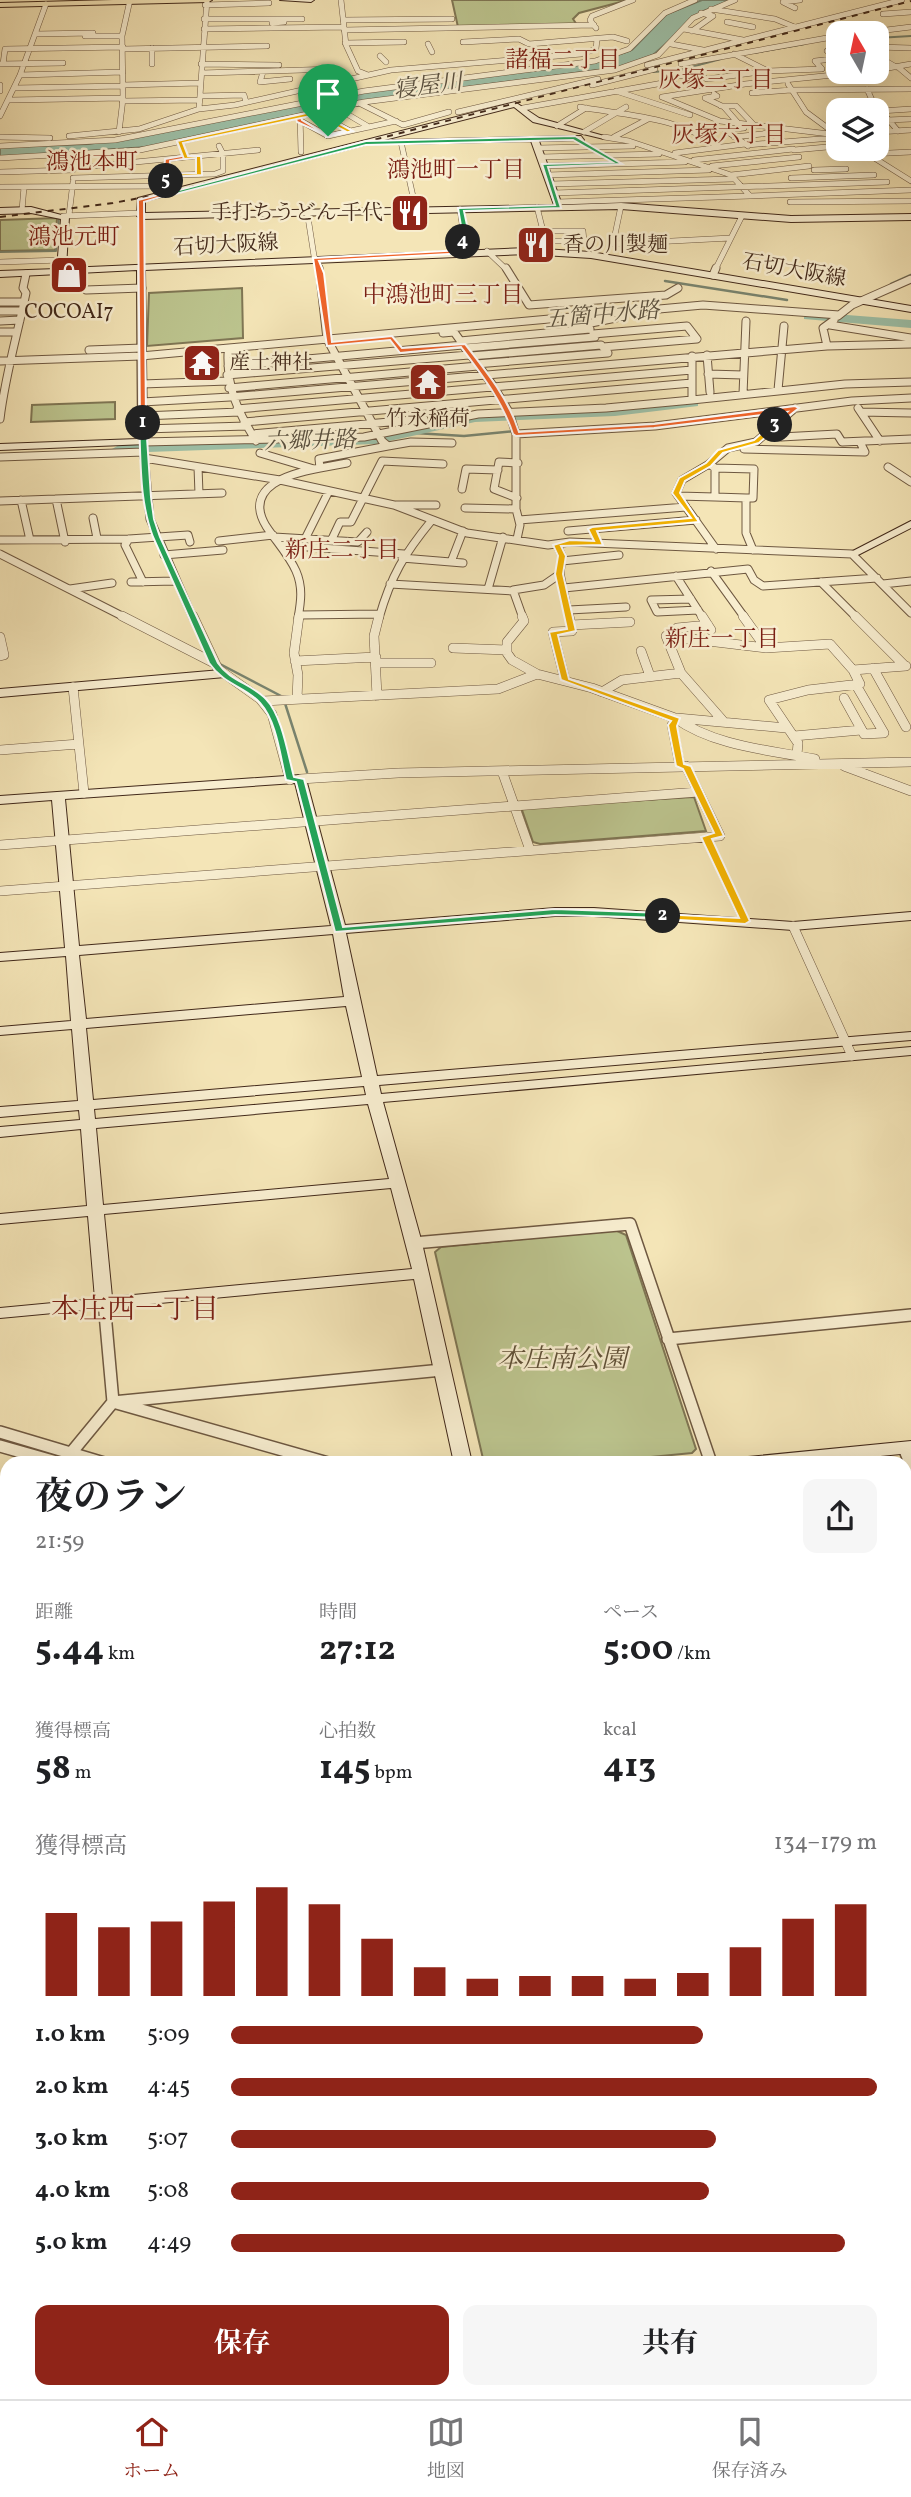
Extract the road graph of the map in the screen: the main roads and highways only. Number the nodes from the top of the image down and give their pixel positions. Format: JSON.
{"nodes":[{"id":1,"x":129,"y":2,"type":"edge"},
{"id":2,"x":206,"y":2,"type":"edge"},
{"id":3,"x":0,"y":5,"type":"edge"}],
"edges":[{"from":1,"to":2,"type":"main road"},
{"from":1,"to":3,"type":"main road"}]}
